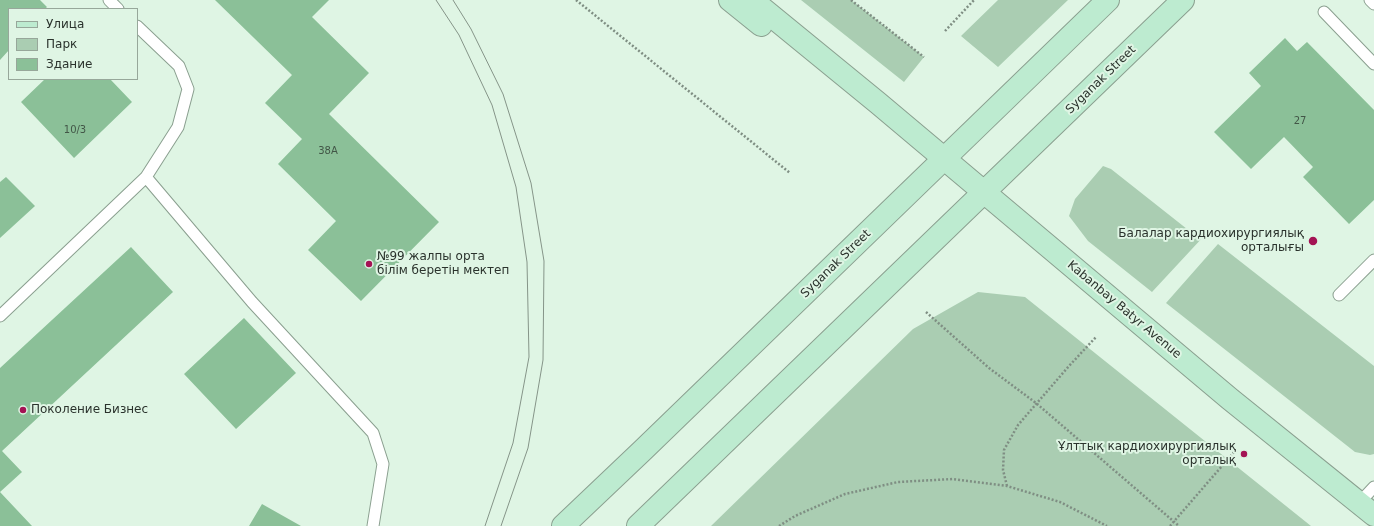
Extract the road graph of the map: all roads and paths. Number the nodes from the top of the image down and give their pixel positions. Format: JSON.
{"nodes":[{"id":1,"x":109,"y":0,"type":"edge"},
{"id":2,"x":576,"y":0,"type":"edge"},
{"id":3,"x":730,"y":0,"type":"edge"},
{"id":4,"x":752,"y":0,"type":"edge"},
{"id":5,"x":851,"y":0,"type":"edge"},
{"id":6,"x":974,"y":0,"type":"edge"},
{"id":7,"x":1108,"y":0,"type":"edge"},
{"id":8,"x":1183,"y":0,"type":"edge"},
{"id":9,"x":1370,"y":0,"type":"edge"},
{"id":10,"x":1374,"y":4,"type":"edge"},
{"id":11,"x":117,"y":8,"type":"edge"},
{"id":12,"x":1324,"y":12,"type":"dead end"},
{"id":13,"x":138,"y":27,"type":"edge"},
{"id":14,"x":945,"y":31,"type":"dead end"},
{"id":15,"x":924,"y":57,"type":"dead end"},
{"id":16,"x":1374,"y":64,"type":"edge"},
{"id":17,"x":878,"y":103,"type":"junction"},
{"id":18,"x":945,"y":159,"type":"junction"},
{"id":19,"x":790,"y":174,"type":"dead end"},
{"id":20,"x":146,"y":177,"type":"junction"},
{"id":21,"x":984,"y":193,"type":"junction"},
{"id":22,"x":1374,"y":260,"type":"edge"},
{"id":23,"x":1339,"y":295,"type":"dead end"},
{"id":24,"x":926,"y":312,"type":"dead end"},
{"id":25,"x":0,"y":316,"type":"edge"},
{"id":26,"x":1096,"y":337,"type":"dead end"},
{"id":27,"x":1036,"y":403,"type":"junction"},
{"id":28,"x":1235,"y":451,"type":"dead end"},
{"id":29,"x":1007,"y":486,"type":"junction"},
{"id":30,"x":1374,"y":487,"type":"edge"},
{"id":31,"x":1366,"y":509,"type":"edge"},
{"id":32,"x":1174,"y":522,"type":"junction"},
{"id":33,"x":373,"y":526,"type":"edge"},
{"id":34,"x":563,"y":526,"type":"edge"},
{"id":35,"x":638,"y":526,"type":"edge"},
{"id":36,"x":779,"y":526,"type":"edge"},
{"id":37,"x":1107,"y":526,"type":"edge"},
{"id":38,"x":1170,"y":526,"type":"edge"},
{"id":39,"x":1179,"y":526,"type":"edge"}],
"edges":[{"from":1,"to":11,"type":"lane"},
{"from":2,"to":19,"type":"path"},
{"from":3,"to":17,"type":"main road","name":"Kabanbay Batyr Avenue"},
{"from":4,"to":17,"type":"main road","name":"Kabanbay Batyr Avenue"},
{"from":5,"to":15,"type":"path"},
{"from":6,"to":14,"type":"path"},
{"from":7,"to":18,"type":"main road","name":"Syganak Street"},
{"from":8,"to":21,"type":"main road","name":"Syganak Street"},
{"from":9,"to":10,"type":"lane"},
{"from":12,"to":16,"type":"lane"},
{"from":13,"to":20,"type":"lane"},
{"from":17,"to":18,"type":"main road","name":"Kabanbay Batyr Avenue"},
{"from":18,"to":21,"type":"main road","name":"Kabanbay Batyr Avenue"},
{"from":18,"to":34,"type":"main road","name":"Syganak Street"},
{"from":20,"to":25,"type":"lane"},
{"from":20,"to":33,"type":"lane"},
{"from":21,"to":31,"type":"main road","name":"Kabanbay Batyr Avenue"},
{"from":21,"to":35,"type":"main road","name":"Syganak Street"},
{"from":22,"to":23,"type":"lane"},
{"from":24,"to":27,"type":"path"},
{"from":26,"to":27,"type":"path"},
{"from":27,"to":29,"type":"path"},
{"from":27,"to":32,"type":"path"},
{"from":28,"to":32,"type":"path"},
{"from":29,"to":36,"type":"path"},
{"from":29,"to":37,"type":"path"},
{"from":30,"to":31,"type":"lane"},
{"from":32,"to":38,"type":"path"},
{"from":32,"to":39,"type":"path"}]}
